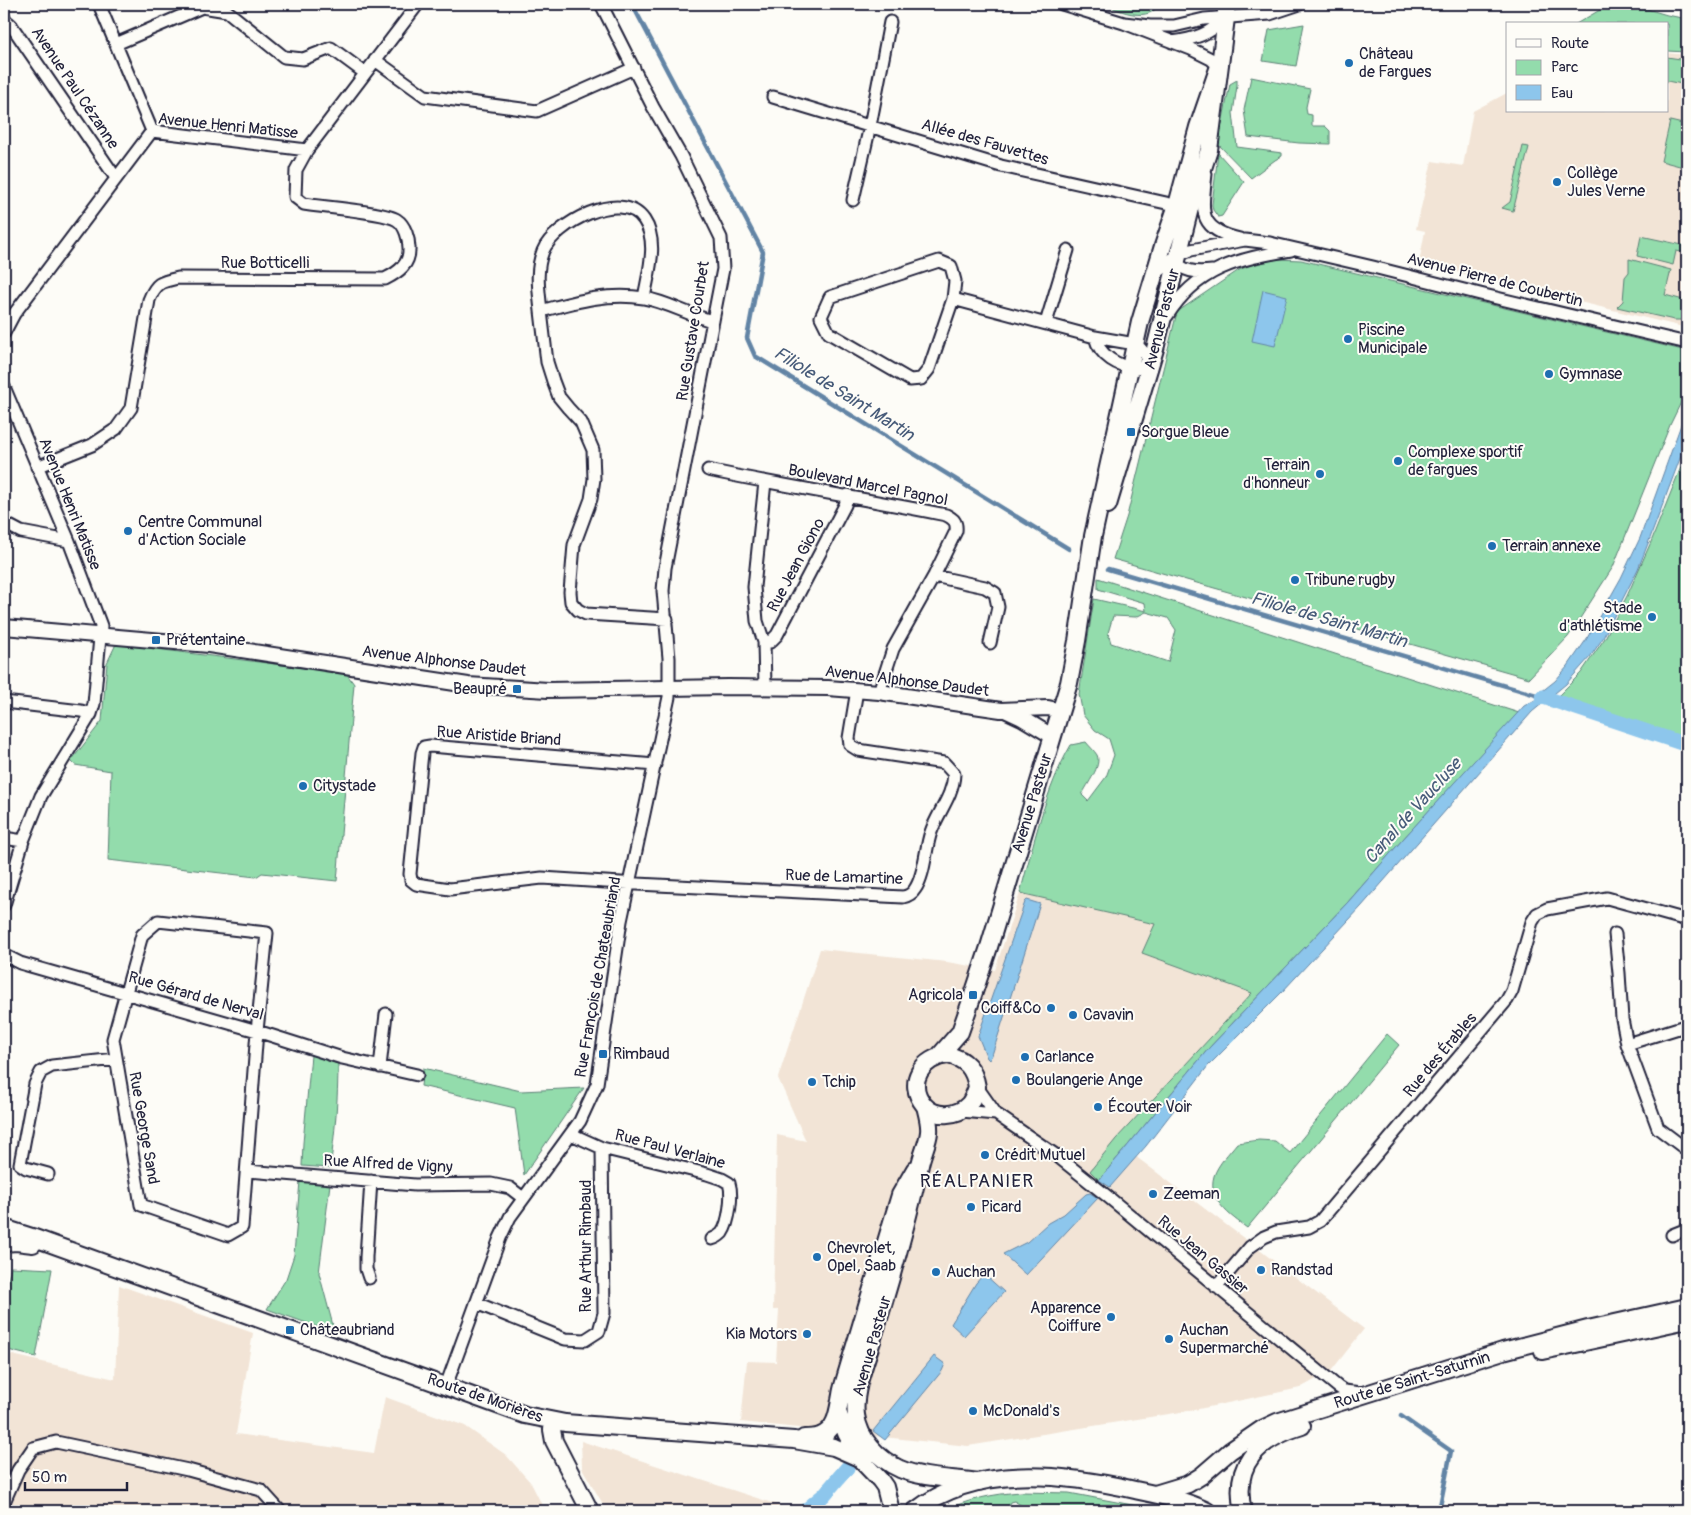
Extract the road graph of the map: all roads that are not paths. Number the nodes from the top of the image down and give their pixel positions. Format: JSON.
{"nodes":[{"id":1,"x":99,"y":4,"type":"edge"},
{"id":2,"x":418,"y":4,"type":"edge"},
{"id":3,"x":602,"y":4,"type":"edge"},
{"id":4,"x":1062,"y":4,"type":"edge"},
{"id":5,"x":1300,"y":4,"type":"edge"},
{"id":6,"x":1226,"y":11,"type":"edge"},
{"id":7,"x":4,"y":19,"type":"edge"},
{"id":8,"x":890,"y":22,"type":"dead end"},
{"id":9,"x":1124,"y":23,"type":"junction"},
{"id":10,"x":1172,"y":42,"type":"junction"},
{"id":11,"x":116,"y":44,"type":"junction"},
{"id":12,"x":375,"y":60,"type":"junction"},
{"id":13,"x":1219,"y":66,"type":"junction"},
{"id":14,"x":634,"y":68,"type":"junction"},
{"id":15,"x":366,"y":73,"type":"junction"},
{"id":16,"x":773,"y":97,"type":"dead end"},
{"id":17,"x":870,"y":126,"type":"junction"},
{"id":18,"x":152,"y":131,"type":"junction"},
{"id":19,"x":307,"y":150,"type":"junction"},
{"id":20,"x":1208,"y":150,"type":"junction"},
{"id":21,"x":116,"y":178,"type":"junction"},
{"id":22,"x":853,"y":200,"type":"dead end"},
{"id":23,"x":1180,"y":209,"type":"junction"},
{"id":24,"x":1244,"y":240,"type":"junction"},
{"id":25,"x":1295,"y":249,"type":"junction"},
{"id":26,"x":1068,"y":250,"type":"dead end"},
{"id":27,"x":1175,"y":259,"type":"junction"},
{"id":28,"x":1215,"y":270,"type":"junction"},
{"id":29,"x":1154,"y":275,"type":"junction"},
{"id":30,"x":644,"y":298,"type":"junction"},
{"id":31,"x":953,"y":299,"type":"junction"},
{"id":32,"x":541,"y":312,"type":"junction"},
{"id":33,"x":714,"y":321,"type":"junction"},
{"id":34,"x":1046,"y":323,"type":"junction"},
{"id":35,"x":1160,"y":327,"type":"junction"},
{"id":36,"x":4,"y":328,"type":"edge"},
{"id":37,"x":1095,"y":337,"type":"junction"},
{"id":38,"x":1135,"y":344,"type":"junction"},
{"id":39,"x":1687,"y":344,"type":"edge"},
{"id":40,"x":1150,"y":359,"type":"junction"},
{"id":41,"x":1129,"y":368,"type":"junction"},
{"id":42,"x":4,"y":386,"type":"edge"},
{"id":43,"x":37,"y":467,"type":"junction"},
{"id":44,"x":708,"y":470,"type":"dead end"},
{"id":45,"x":765,"y":482,"type":"junction"},
{"id":46,"x":848,"y":496,"type":"junction"},
{"id":47,"x":4,"y":523,"type":"edge"},
{"id":48,"x":69,"y":541,"type":"junction"},
{"id":49,"x":1088,"y":569,"type":"junction"},
{"id":50,"x":934,"y":576,"type":"junction"},
{"id":51,"x":667,"y":618,"type":"junction"},
{"id":52,"x":4,"y":626,"type":"edge"},
{"id":53,"x":100,"y":635,"type":"junction"},
{"id":54,"x":764,"y":642,"type":"junction"},
{"id":55,"x":990,"y":643,"type":"dead end"},
{"id":56,"x":765,"y":686,"type":"junction"},
{"id":57,"x":670,"y":688,"type":"junction"},
{"id":58,"x":857,"y":690,"type":"junction"},
{"id":59,"x":879,"y":692,"type":"junction"},
{"id":60,"x":4,"y":702,"type":"edge"},
{"id":61,"x":1001,"y":710,"type":"junction"},
{"id":62,"x":1061,"y":710,"type":"junction"},
{"id":63,"x":91,"y":714,"type":"junction"},
{"id":64,"x":1052,"y":736,"type":"junction"},
{"id":65,"x":656,"y":765,"type":"junction"},
{"id":66,"x":4,"y":838,"type":"edge"},
{"id":67,"x":23,"y":841,"type":"junction"},
{"id":68,"x":629,"y":884,"type":"junction"},
{"id":69,"x":4,"y":905,"type":"edge"},
{"id":70,"x":1687,"y":920,"type":"edge"},
{"id":71,"x":1615,"y":934,"type":"dead end"},
{"id":72,"x":4,"y":955,"type":"edge"},
{"id":73,"x":126,"y":993,"type":"junction"},
{"id":74,"x":386,"y":1014,"type":"dead end"},
{"id":75,"x":1685,"y":1026,"type":"dead end"},
{"id":76,"x":257,"y":1031,"type":"junction"},
{"id":77,"x":960,"y":1032,"type":"junction"},
{"id":78,"x":1627,"y":1044,"type":"junction"},
{"id":79,"x":939,"y":1056,"type":"junction"},
{"id":80,"x":116,"y":1059,"type":"junction"},
{"id":81,"x":965,"y":1062,"type":"junction"},
{"id":82,"x":380,"y":1067,"type":"junction"},
{"id":83,"x":417,"y":1075,"type":"dead end"},
{"id":84,"x":977,"y":1087,"type":"junction"},
{"id":85,"x":925,"y":1106,"type":"junction"},
{"id":86,"x":955,"y":1113,"type":"junction"},
{"id":87,"x":996,"y":1114,"type":"junction"},
{"id":88,"x":929,"y":1132,"type":"junction"},
{"id":89,"x":571,"y":1134,"type":"junction"},
{"id":90,"x":602,"y":1148,"type":"junction"},
{"id":91,"x":1687,"y":1150,"type":"edge"},
{"id":92,"x":921,"y":1159,"type":"junction"},
{"id":93,"x":247,"y":1171,"type":"junction"},
{"id":94,"x":48,"y":1174,"type":"dead end"},
{"id":95,"x":371,"y":1181,"type":"junction"},
{"id":96,"x":523,"y":1198,"type":"junction"},
{"id":97,"x":4,"y":1228,"type":"edge"},
{"id":98,"x":1687,"y":1229,"type":"edge"},
{"id":99,"x":1672,"y":1235,"type":"dead end"},
{"id":100,"x":712,"y":1239,"type":"dead end"},
{"id":101,"x":4,"y":1243,"type":"edge"},
{"id":102,"x":65,"y":1250,"type":"junction"},
{"id":103,"x":369,"y":1278,"type":"dead end"},
{"id":104,"x":1216,"y":1287,"type":"junction"},
{"id":105,"x":476,"y":1303,"type":"junction"},
{"id":106,"x":1687,"y":1307,"type":"edge"},
{"id":107,"x":1687,"y":1320,"type":"edge"},
{"id":108,"x":446,"y":1386,"type":"junction"},
{"id":109,"x":1368,"y":1394,"type":"junction"},
{"id":110,"x":838,"y":1412,"type":"junction"},
{"id":111,"x":553,"y":1421,"type":"junction"},
{"id":112,"x":794,"y":1440,"type":"junction"},
{"id":113,"x":858,"y":1458,"type":"junction"},
{"id":114,"x":979,"y":1482,"type":"junction"},
{"id":115,"x":1155,"y":1494,"type":"junction"},
{"id":116,"x":4,"y":1502,"type":"edge"},
{"id":117,"x":280,"y":1511,"type":"edge"},
{"id":118,"x":590,"y":1511,"type":"edge"},
{"id":119,"x":891,"y":1511,"type":"edge"},
{"id":120,"x":914,"y":1511,"type":"edge"},
{"id":121,"x":1207,"y":1511,"type":"edge"},
{"id":122,"x":1243,"y":1511,"type":"edge"}],
"edges":[{"from":1,"to":11,"type":"street"},
{"from":2,"to":12,"type":"street","name":"Avenue Henri Matisse"},
{"from":3,"to":14,"type":"street","name":"Rue Gustave Courbet"},
{"from":4,"to":9,"type":"street"},
{"from":5,"to":6,"type":"street"},
{"from":6,"to":9,"type":"street"},
{"from":6,"to":10,"type":"street"},
{"from":6,"to":13,"type":"main road","name":"Avenue Pasteur"},
{"from":7,"to":21,"type":"street","name":"Avenue Paul Cézanne"},
{"from":8,"to":17,"type":"street"},
{"from":9,"to":10,"type":"street"},
{"from":10,"to":13,"type":"street"},
{"from":11,"to":15,"type":"street"},
{"from":11,"to":18,"type":"street"},
{"from":12,"to":14,"type":"street"},
{"from":12,"to":15,"type":"street","name":"Avenue Henri Matisse"},
{"from":13,"to":20,"type":"main road","name":"Avenue Pasteur"},
{"from":13,"to":23,"type":"main road","name":"Avenue Pasteur"},
{"from":14,"to":33,"type":"street","name":"Rue Gustave Courbet"},
{"from":15,"to":19,"type":"street","name":"Avenue Henri Matisse"},
{"from":16,"to":17,"type":"street","name":"Allée des Fauvettes"},
{"from":17,"to":22,"type":"street"},
{"from":17,"to":23,"type":"street","name":"Allée des Fauvettes"},
{"from":18,"to":19,"type":"street","name":"Avenue Henri Matisse"},
{"from":18,"to":21,"type":"street","name":"Avenue Henri Matisse"},
{"from":19,"to":43,"type":"street","name":"Rue Botticelli"},
{"from":20,"to":23,"type":"main road","name":"Avenue Pasteur"},
{"from":20,"to":24,"type":"street","name":"Avenue Pierre de Coubertin"},
{"from":21,"to":36,"type":"street","name":"Avenue Henri Matisse"},
{"from":23,"to":27,"type":"main road","name":"Avenue Pasteur"},
{"from":23,"to":29,"type":"main road","name":"Avenue Pasteur"},
{"from":24,"to":25,"type":"street","name":"Avenue Pierre de Coubertin"},
{"from":24,"to":27,"type":"street","name":"Avenue Pierre de Coubertin"},
{"from":25,"to":28,"type":"street","name":"Avenue Pierre de Coubertin"},
{"from":25,"to":39,"type":"street","name":"Avenue Pierre de Coubertin"},
{"from":26,"to":34,"type":"street"},
{"from":27,"to":28,"type":"street","name":"Avenue Pierre de Coubertin"},
{"from":27,"to":29,"type":"street","name":"Avenue Pierre de Coubertin"},
{"from":27,"to":35,"type":"main road","name":"Avenue Pasteur"},
{"from":28,"to":35,"type":"street","name":"Avenue Pierre de Coubertin"},
{"from":29,"to":38,"type":"main road","name":"Avenue Pasteur"},
{"from":30,"to":32,"type":"street"},
{"from":30,"to":32,"type":"street"},
{"from":30,"to":33,"type":"street"},
{"from":31,"to":31,"type":"street"},
{"from":31,"to":34,"type":"street"},
{"from":32,"to":51,"type":"street"},
{"from":33,"to":51,"type":"street","name":"Rue Gustave Courbet"},
{"from":34,"to":37,"type":"street"},
{"from":35,"to":40,"type":"main road","name":"Avenue Pasteur"},
{"from":37,"to":38,"type":"street"},
{"from":37,"to":41,"type":"street"},
{"from":38,"to":40,"type":"street"},
{"from":38,"to":41,"type":"main road","name":"Avenue Pasteur"},
{"from":40,"to":41,"type":"street"},
{"from":40,"to":49,"type":"main road","name":"Avenue Pasteur"},
{"from":41,"to":49,"type":"main road","name":"Avenue Pasteur"},
{"from":42,"to":43,"type":"street","name":"Avenue Henri Matisse"},
{"from":43,"to":48,"type":"street","name":"Avenue Henri Matisse"},
{"from":44,"to":45,"type":"street","name":"Boulevard Marcel Pagnol"},
{"from":45,"to":46,"type":"street","name":"Boulevard Marcel Pagnol"},
{"from":45,"to":54,"type":"street","name":"Boulevard Marcel Pagnol"},
{"from":46,"to":50,"type":"street","name":"Boulevard Marcel Pagnol"},
{"from":46,"to":54,"type":"street","name":"Rue Jean Giono"},
{"from":47,"to":48,"type":"street"},
{"from":48,"to":53,"type":"street","name":"Avenue Henri Matisse"},
{"from":49,"to":62,"type":"main road","name":"Avenue Pasteur"},
{"from":50,"to":55,"type":"street"},
{"from":50,"to":59,"type":"street","name":"Boulevard Marcel Pagnol"},
{"from":51,"to":57,"type":"street","name":"Rue Gustave Courbet"},
{"from":52,"to":53,"type":"street","name":"Avenue Alphonse Daudet"},
{"from":53,"to":57,"type":"street","name":"Avenue Alphonse Daudet"},
{"from":53,"to":63,"type":"street","name":"Avenue Henri Matisse"},
{"from":54,"to":56,"type":"street","name":"Boulevard Marcel Pagnol"},
{"from":56,"to":57,"type":"street","name":"Avenue Alphonse Daudet"},
{"from":56,"to":58,"type":"street","name":"Avenue Alphonse Daudet"},
{"from":57,"to":65,"type":"street","name":"Rue François de Chateaubriand"},
{"from":58,"to":59,"type":"street","name":"Avenue Alphonse Daudet"},
{"from":58,"to":68,"type":"street","name":"Rue de Lamartine"},
{"from":59,"to":61,"type":"street","name":"Avenue Alphonse Daudet"},
{"from":60,"to":63,"type":"street"},
{"from":61,"to":62,"type":"street","name":"Avenue Alphonse Daudet"},
{"from":61,"to":64,"type":"street","name":"Avenue Alphonse Daudet"},
{"from":62,"to":64,"type":"main road","name":"Avenue Pasteur"},
{"from":63,"to":67,"type":"street"},
{"from":64,"to":77,"type":"main road","name":"Avenue Pasteur"},
{"from":65,"to":68,"type":"street","name":"Rue François de Chateaubriand"},
{"from":65,"to":68,"type":"street","name":"Rue Aristide Briand"},
{"from":66,"to":67,"type":"street"},
{"from":67,"to":69,"type":"street"},
{"from":68,"to":89,"type":"street","name":"Rue François de Chateaubriand"},
{"from":70,"to":104,"type":"street","name":"Rue des Érables"},
{"from":71,"to":78,"type":"street"},
{"from":72,"to":73,"type":"street","name":"Rue Gérard de Nerval"},
{"from":73,"to":76,"type":"street","name":"Rue Gérard de Nerval"},
{"from":73,"to":76,"type":"street","name":"Rue George Sand"},
{"from":73,"to":80,"type":"street","name":"Rue George Sand"},
{"from":74,"to":82,"type":"street"},
{"from":75,"to":78,"type":"street"},
{"from":76,"to":82,"type":"street","name":"Rue Gérard de Nerval"},
{"from":76,"to":93,"type":"street","name":"Rue George Sand"},
{"from":77,"to":79,"type":"main road","name":"Avenue Pasteur"},
{"from":77,"to":81,"type":"main road","name":"Avenue Pasteur"},
{"from":78,"to":91,"type":"street"},
{"from":79,"to":81,"type":"main road"},
{"from":79,"to":85,"type":"main road"},
{"from":80,"to":93,"type":"street","name":"Rue George Sand"},
{"from":80,"to":94,"type":"street"},
{"from":81,"to":84,"type":"main road"},
{"from":82,"to":83,"type":"street","name":"Rue Gérard de Nerval"},
{"from":84,"to":86,"type":"main road"},
{"from":84,"to":87,"type":"street","name":"Rue Jean Gassier"},
{"from":85,"to":86,"type":"main road"},
{"from":85,"to":88,"type":"main road","name":"Avenue Pasteur"},
{"from":86,"to":87,"type":"street","name":"Rue Jean Gassier"},
{"from":86,"to":88,"type":"main road"},
{"from":87,"to":104,"type":"street","name":"Rue Jean Gassier"},
{"from":88,"to":92,"type":"main road","name":"Avenue Pasteur"},
{"from":89,"to":90,"type":"street","name":"Rue Paul Verlaine"},
{"from":89,"to":96,"type":"street","name":"Rue François de Chateaubriand"},
{"from":90,"to":100,"type":"street","name":"Rue Paul Verlaine"},
{"from":90,"to":105,"type":"street","name":"Rue Arthur Rimbaud"},
{"from":92,"to":110,"type":"main road","name":"Avenue Pasteur"},
{"from":92,"to":114,"type":"main road","name":"Avenue Pasteur"},
{"from":93,"to":95,"type":"street","name":"Rue Alfred de Vigny"},
{"from":95,"to":96,"type":"street","name":"Rue Alfred de Vigny"},
{"from":95,"to":103,"type":"street"},
{"from":96,"to":105,"type":"street","name":"Rue François de Chateaubriand"},
{"from":97,"to":102,"type":"main road","name":"Route de Morières"},
{"from":98,"to":99,"type":"street"},
{"from":101,"to":102,"type":"main road","name":"Route de Morières"},
{"from":102,"to":108,"type":"main road","name":"Route de Morières"},
{"from":104,"to":109,"type":"street","name":"Rue Jean Gassier"},
{"from":105,"to":108,"type":"street","name":"Rue François de Chateaubriand"},
{"from":106,"to":109,"type":"main road","name":"Route de Saint-Saturnin"},
{"from":107,"to":122,"type":"main road","name":"Route de Saint-Saturnin"},
{"from":108,"to":111,"type":"main road","name":"Route de Morières"},
{"from":109,"to":115,"type":"main road","name":"Route de Saint-Saturnin"},
{"from":110,"to":112,"type":"main road","name":"Avenue Pasteur"},
{"from":110,"to":113,"type":"main road","name":"Avenue Pasteur"},
{"from":111,"to":112,"type":"main road","name":"Route de Morières"},
{"from":111,"to":118,"type":"main road"},
{"from":112,"to":113,"type":"main road","name":"Route de Morières"},
{"from":113,"to":119,"type":"main road","name":"Route de Morières"},
{"from":114,"to":115,"type":"main road"},
{"from":114,"to":120,"type":"main road"},
{"from":115,"to":121,"type":"main road"},
{"from":116,"to":117,"type":"street"}]}
